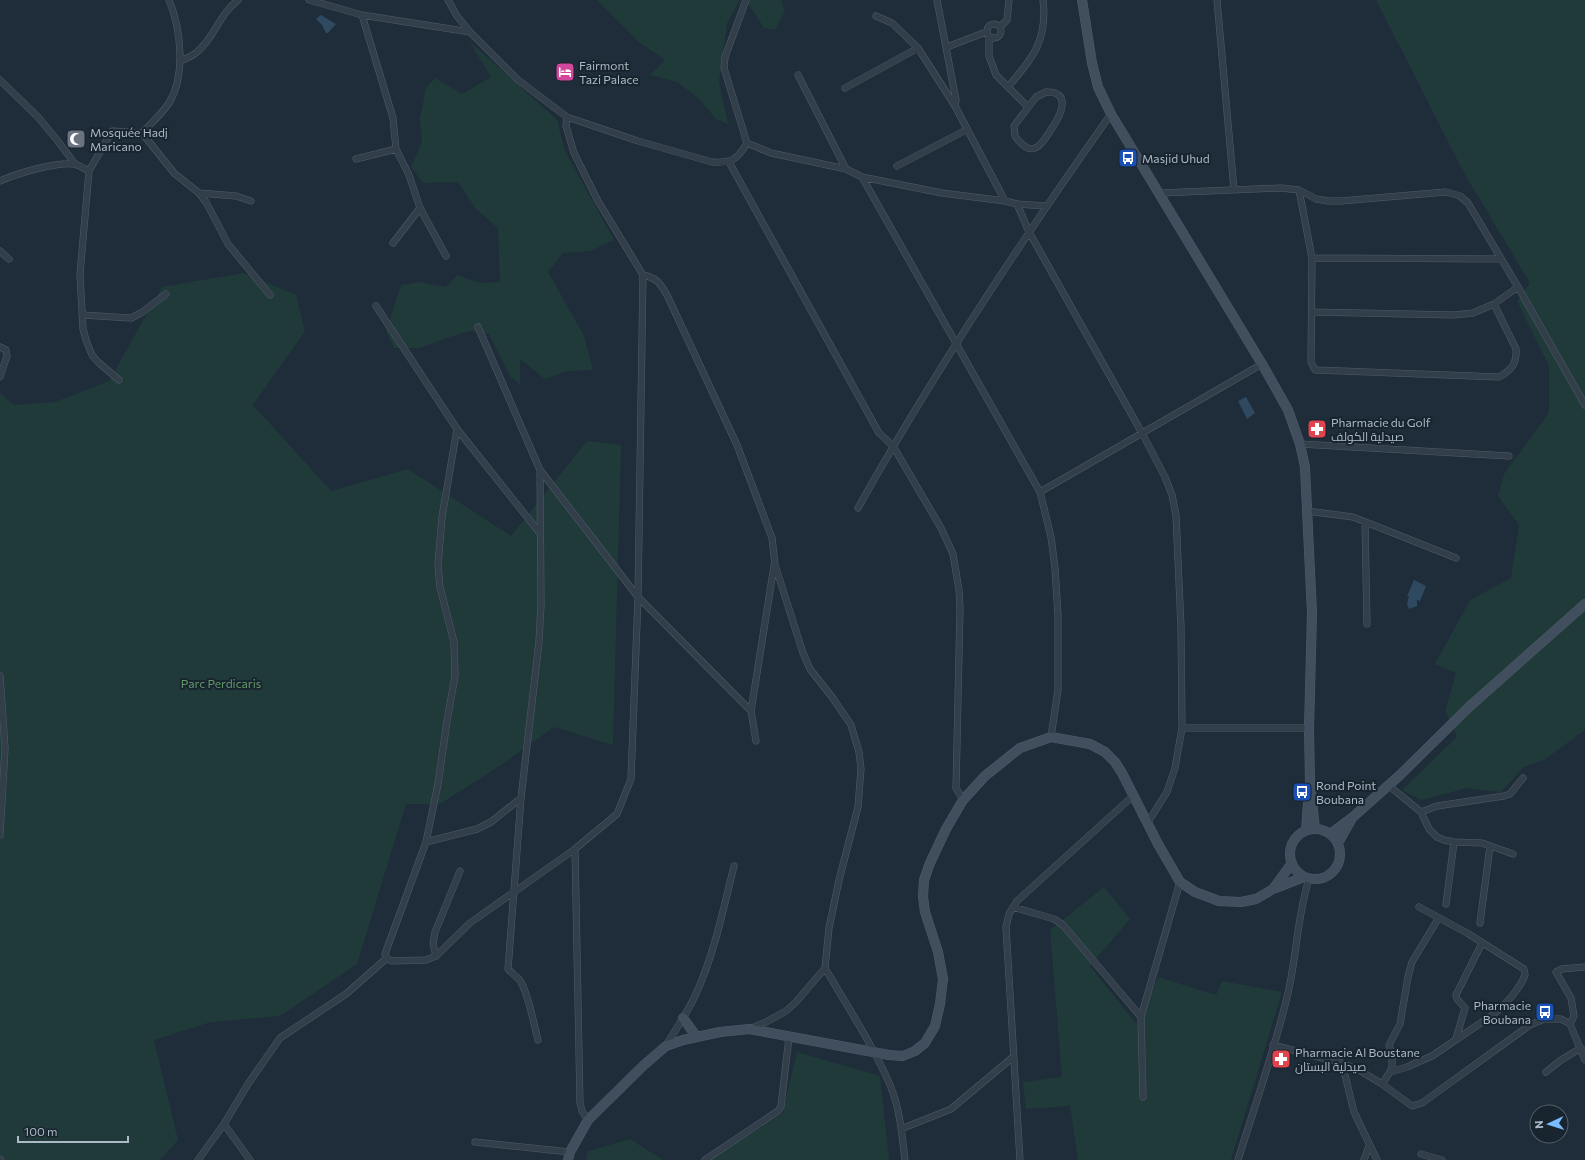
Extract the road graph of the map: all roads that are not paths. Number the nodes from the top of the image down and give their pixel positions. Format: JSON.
{"nodes":[{"id":1,"x":169,"y":0,"type":"edge"},
{"id":2,"x":238,"y":0,"type":"edge"},
{"id":3,"x":309,"y":0,"type":"edge"},
{"id":4,"x":448,"y":0,"type":"edge"},
{"id":5,"x":746,"y":0,"type":"edge"},
{"id":6,"x":937,"y":0,"type":"edge"},
{"id":7,"x":1009,"y":0,"type":"edge"},
{"id":8,"x":1043,"y":0,"type":"edge"},
{"id":9,"x":1082,"y":0,"type":"edge"},
{"id":10,"x":1216,"y":0,"type":"edge"},
{"id":11,"x":362,"y":15,"type":"junction"},
{"id":12,"x":876,"y":16,"type":"dead end"},
{"id":13,"x":1000,"y":27,"type":"junction"},
{"id":14,"x":470,"y":32,"type":"junction"},
{"id":15,"x":987,"y":35,"type":"junction"},
{"id":16,"x":947,"y":47,"type":"junction"},
{"id":17,"x":918,"y":48,"type":"junction"},
{"id":18,"x":181,"y":61,"type":"junction"},
{"id":19,"x":798,"y":75,"type":"dead end"},
{"id":20,"x":0,"y":80,"type":"edge"},
{"id":21,"x":1008,"y":87,"type":"junction"},
{"id":22,"x":845,"y":88,"type":"dead end"},
{"id":23,"x":955,"y":106,"type":"junction"},
{"id":24,"x":1028,"y":107,"type":"junction"},
{"id":25,"x":1111,"y":114,"type":"junction"},
{"id":26,"x":567,"y":117,"type":"junction"},
{"id":27,"x":966,"y":130,"type":"junction"},
{"id":28,"x":142,"y":133,"type":"junction"},
{"id":29,"x":748,"y":143,"type":"junction"},
{"id":30,"x":396,"y":149,"type":"junction"},
{"id":31,"x":356,"y":159,"type":"dead end"},
{"id":32,"x":729,"y":162,"type":"junction"},
{"id":33,"x":75,"y":164,"type":"junction"},
{"id":34,"x":897,"y":166,"type":"dead end"},
{"id":35,"x":846,"y":169,"type":"junction"},
{"id":36,"x":89,"y":171,"type":"junction"},
{"id":37,"x":862,"y":177,"type":"junction"},
{"id":38,"x":0,"y":180,"type":"edge"},
{"id":39,"x":1234,"y":190,"type":"junction"},
{"id":40,"x":1299,"y":190,"type":"junction"},
{"id":41,"x":199,"y":193,"type":"junction"},
{"id":42,"x":1160,"y":193,"type":"junction"},
{"id":43,"x":252,"y":201,"type":"dead end"},
{"id":44,"x":1005,"y":201,"type":"junction"},
{"id":45,"x":1017,"y":204,"type":"junction"},
{"id":46,"x":1046,"y":206,"type":"junction"},
{"id":47,"x":420,"y":208,"type":"junction"},
{"id":48,"x":1029,"y":232,"type":"junction"},
{"id":49,"x":393,"y":242,"type":"dead end"},
{"id":50,"x":0,"y":251,"type":"edge"},
{"id":51,"x":446,"y":256,"type":"dead end"},
{"id":52,"x":1312,"y":258,"type":"junction"},
{"id":53,"x":9,"y":259,"type":"dead end"},
{"id":54,"x":1501,"y":259,"type":"junction"},
{"id":55,"x":644,"y":275,"type":"junction"},
{"id":56,"x":1518,"y":287,"type":"junction"},
{"id":57,"x":166,"y":294,"type":"dead end"},
{"id":58,"x":270,"y":295,"type":"dead end"},
{"id":59,"x":1494,"y":304,"type":"junction"},
{"id":60,"x":376,"y":306,"type":"dead end"},
{"id":61,"x":1312,"y":312,"type":"junction"},
{"id":62,"x":82,"y":315,"type":"junction"},
{"id":63,"x":478,"y":327,"type":"dead end"},
{"id":64,"x":955,"y":345,"type":"junction"},
{"id":65,"x":0,"y":347,"type":"edge"},
{"id":66,"x":1262,"y":364,"type":"junction"},
{"id":67,"x":0,"y":377,"type":"edge"},
{"id":68,"x":119,"y":380,"type":"dead end"},
{"id":69,"x":1585,"y":405,"type":"edge"},
{"id":70,"x":457,"y":430,"type":"junction"},
{"id":71,"x":1142,"y":433,"type":"junction"},
{"id":72,"x":1300,"y":444,"type":"junction"},
{"id":73,"x":893,"y":446,"type":"junction"},
{"id":74,"x":1508,"y":456,"type":"dead end"},
{"id":75,"x":540,"y":470,"type":"junction"},
{"id":76,"x":1040,"y":492,"type":"junction"},
{"id":77,"x":858,"y":508,"type":"dead end"},
{"id":78,"x":1307,"y":511,"type":"junction"},
{"id":79,"x":1365,"y":522,"type":"junction"},
{"id":80,"x":539,"y":532,"type":"junction"},
{"id":81,"x":1456,"y":558,"type":"dead end"},
{"id":82,"x":775,"y":565,"type":"junction"},
{"id":83,"x":638,"y":597,"type":"junction"},
{"id":84,"x":1585,"y":604,"type":"edge"},
{"id":85,"x":1367,"y":624,"type":"dead end"},
{"id":86,"x":0,"y":676,"type":"edge"},
{"id":87,"x":751,"y":711,"type":"junction"},
{"id":88,"x":1182,"y":728,"type":"junction"},
{"id":89,"x":1309,"y":728,"type":"junction"},
{"id":90,"x":1052,"y":737,"type":"junction"},
{"id":91,"x":756,"y":741,"type":"dead end"},
{"id":92,"x":1523,"y":778,"type":"dead end"},
{"id":93,"x":1388,"y":785,"type":"junction"},
{"id":94,"x":1134,"y":795,"type":"junction"},
{"id":95,"x":521,"y":798,"type":"junction"},
{"id":96,"x":963,"y":800,"type":"junction"},
{"id":97,"x":1421,"y":812,"type":"junction"},
{"id":98,"x":1353,"y":817,"type":"junction"},
{"id":99,"x":1148,"y":822,"type":"junction"},
{"id":100,"x":1311,"y":830,"type":"junction"},
{"id":101,"x":1330,"y":834,"type":"junction"},
{"id":102,"x":0,"y":835,"type":"edge"},
{"id":103,"x":426,"y":842,"type":"junction"},
{"id":104,"x":1454,"y":842,"type":"junction"},
{"id":105,"x":1338,"y":843,"type":"junction"},
{"id":106,"x":1490,"y":846,"type":"junction"},
{"id":107,"x":575,"y":849,"type":"junction"},
{"id":108,"x":1513,"y":854,"type":"dead end"},
{"id":109,"x":1292,"y":863,"type":"junction"},
{"id":110,"x":734,"y":866,"type":"dead end"},
{"id":111,"x":460,"y":871,"type":"dead end"},
{"id":112,"x":1307,"y":878,"type":"junction"},
{"id":113,"x":1180,"y":882,"type":"junction"},
{"id":114,"x":1273,"y":889,"type":"junction"},
{"id":115,"x":514,"y":893,"type":"junction"},
{"id":116,"x":1446,"y":904,"type":"dead end"},
{"id":117,"x":1013,"y":907,"type":"junction"},
{"id":118,"x":1419,"y":907,"type":"dead end"},
{"id":119,"x":1438,"y":919,"type":"junction"},
{"id":120,"x":1480,"y":923,"type":"dead end"},
{"id":121,"x":1482,"y":943,"type":"junction"},
{"id":122,"x":436,"y":956,"type":"junction"},
{"id":123,"x":387,"y":958,"type":"junction"},
{"id":124,"x":1585,"y":967,"type":"edge"},
{"id":125,"x":825,"y":968,"type":"junction"},
{"id":126,"x":1141,"y":1017,"type":"junction"},
{"id":127,"x":683,"y":1018,"type":"junction"},
{"id":128,"x":1570,"y":1024,"type":"junction"},
{"id":129,"x":749,"y":1029,"type":"junction"},
{"id":130,"x":696,"y":1036,"type":"junction"},
{"id":131,"x":789,"y":1037,"type":"junction"},
{"id":132,"x":1456,"y":1039,"type":"junction"},
{"id":133,"x":538,"y":1040,"type":"dead end"},
{"id":134,"x":1273,"y":1044,"type":"junction"},
{"id":135,"x":666,"y":1046,"type":"junction"},
{"id":136,"x":1581,"y":1048,"type":"junction"},
{"id":137,"x":873,"y":1051,"type":"junction"},
{"id":138,"x":1013,"y":1057,"type":"junction"},
{"id":139,"x":1585,"y":1060,"type":"edge"},
{"id":140,"x":1342,"y":1063,"type":"junction"},
{"id":141,"x":1390,"y":1072,"type":"junction"},
{"id":142,"x":1546,"y":1072,"type":"dead end"},
{"id":143,"x":1382,"y":1084,"type":"junction"},
{"id":144,"x":1143,"y":1097,"type":"dead end"},
{"id":145,"x":588,"y":1120,"type":"junction"},
{"id":146,"x":224,"y":1124,"type":"junction"},
{"id":147,"x":900,"y":1129,"type":"junction"},
{"id":148,"x":475,"y":1142,"type":"dead end"},
{"id":149,"x":1369,"y":1146,"type":"junction"},
{"id":150,"x":1420,"y":1154,"type":"dead end"},
{"id":151,"x":569,"y":1156,"type":"edge"},
{"id":152,"x":198,"y":1160,"type":"edge"},
{"id":153,"x":250,"y":1160,"type":"edge"},
{"id":154,"x":705,"y":1160,"type":"edge"},
{"id":155,"x":905,"y":1160,"type":"edge"},
{"id":156,"x":1020,"y":1160,"type":"edge"},
{"id":157,"x":1238,"y":1160,"type":"edge"},
{"id":158,"x":1364,"y":1160,"type":"edge"},
{"id":159,"x":1377,"y":1160,"type":"edge"},
{"id":160,"x":1442,"y":1160,"type":"edge"}],
"edges":[{"from":1,"to":18,"type":"street"},
{"from":2,"to":18,"type":"street"},
{"from":3,"to":11,"type":"street"},
{"from":4,"to":14,"type":"street"},
{"from":5,"to":29,"type":"street"},
{"from":6,"to":16,"type":"street"},
{"from":7,"to":13,"type":"street"},
{"from":8,"to":21,"type":"street"},
{"from":9,"to":25,"type":"main road"},
{"from":10,"to":39,"type":"street"},
{"from":11,"to":14,"type":"street"},
{"from":11,"to":30,"type":"street"},
{"from":12,"to":17,"type":"street"},
{"from":13,"to":15,"type":"street"},
{"from":13,"to":15,"type":"street"},
{"from":14,"to":26,"type":"street"},
{"from":15,"to":16,"type":"street"},
{"from":15,"to":21,"type":"street"},
{"from":16,"to":23,"type":"street"},
{"from":17,"to":22,"type":"street"},
{"from":17,"to":23,"type":"street"},
{"from":18,"to":28,"type":"street"},
{"from":19,"to":35,"type":"street"},
{"from":20,"to":33,"type":"street"},
{"from":21,"to":24,"type":"street"},
{"from":23,"to":27,"type":"street"},
{"from":24,"to":24,"type":"street"},
{"from":25,"to":42,"type":"main road"},
{"from":25,"to":46,"type":"street"},
{"from":26,"to":32,"type":"street"},
{"from":26,"to":55,"type":"street"},
{"from":27,"to":34,"type":"street"},
{"from":27,"to":44,"type":"street"},
{"from":28,"to":36,"type":"street"},
{"from":28,"to":41,"type":"street"},
{"from":29,"to":32,"type":"street"},
{"from":29,"to":35,"type":"street"},
{"from":30,"to":31,"type":"street"},
{"from":30,"to":47,"type":"street"},
{"from":32,"to":73,"type":"street"},
{"from":33,"to":36,"type":"street"},
{"from":33,"to":38,"type":"street"},
{"from":35,"to":37,"type":"street"},
{"from":36,"to":62,"type":"street"},
{"from":37,"to":44,"type":"street"},
{"from":37,"to":64,"type":"street"},
{"from":39,"to":40,"type":"street"},
{"from":39,"to":42,"type":"street"},
{"from":40,"to":52,"type":"street"},
{"from":40,"to":54,"type":"street"},
{"from":41,"to":43,"type":"street"},
{"from":41,"to":58,"type":"street"},
{"from":42,"to":66,"type":"main road"},
{"from":44,"to":45,"type":"street"},
{"from":45,"to":46,"type":"street"},
{"from":45,"to":48,"type":"street"},
{"from":46,"to":48,"type":"street"},
{"from":47,"to":49,"type":"street"},
{"from":47,"to":51,"type":"street"},
{"from":48,"to":64,"type":"street"},
{"from":48,"to":71,"type":"street"},
{"from":50,"to":53,"type":"street"},
{"from":52,"to":54,"type":"street"},
{"from":52,"to":61,"type":"street"},
{"from":54,"to":56,"type":"street"},
{"from":55,"to":82,"type":"street"},
{"from":55,"to":83,"type":"street"},
{"from":56,"to":59,"type":"street"},
{"from":56,"to":69,"type":"street"},
{"from":57,"to":62,"type":"street"},
{"from":59,"to":61,"type":"street"},
{"from":59,"to":61,"type":"street"},
{"from":60,"to":70,"type":"street"},
{"from":62,"to":68,"type":"street"},
{"from":63,"to":75,"type":"street"},
{"from":64,"to":73,"type":"street"},
{"from":64,"to":76,"type":"street"},
{"from":65,"to":67,"type":"street"},
{"from":66,"to":71,"type":"street"},
{"from":66,"to":72,"type":"main road"},
{"from":70,"to":80,"type":"street"},
{"from":70,"to":103,"type":"street"},
{"from":71,"to":76,"type":"street"},
{"from":71,"to":88,"type":"street"},
{"from":72,"to":74,"type":"street"},
{"from":72,"to":78,"type":"main road"},
{"from":73,"to":77,"type":"street"},
{"from":73,"to":96,"type":"street"},
{"from":75,"to":80,"type":"street"},
{"from":75,"to":83,"type":"street"},
{"from":76,"to":90,"type":"street"},
{"from":78,"to":79,"type":"street"},
{"from":78,"to":89,"type":"main road"},
{"from":79,"to":81,"type":"street"},
{"from":79,"to":85,"type":"street"},
{"from":80,"to":95,"type":"street"},
{"from":82,"to":87,"type":"street"},
{"from":82,"to":125,"type":"street"},
{"from":83,"to":87,"type":"street"},
{"from":83,"to":107,"type":"street"},
{"from":84,"to":93,"type":"main road"},
{"from":86,"to":102,"type":"street"},
{"from":87,"to":91,"type":"street"},
{"from":88,"to":89,"type":"street"},
{"from":88,"to":99,"type":"street"},
{"from":89,"to":100,"type":"main road"},
{"from":90,"to":94,"type":"main road"},
{"from":90,"to":96,"type":"main road"},
{"from":92,"to":97,"type":"street"},
{"from":93,"to":97,"type":"street"},
{"from":93,"to":98,"type":"main road"},
{"from":94,"to":99,"type":"main road"},
{"from":94,"to":117,"type":"street"},
{"from":95,"to":103,"type":"street"},
{"from":95,"to":115,"type":"street"},
{"from":96,"to":137,"type":"main road"},
{"from":97,"to":104,"type":"street"},
{"from":98,"to":101,"type":"main road"},
{"from":98,"to":105,"type":"main road"},
{"from":99,"to":113,"type":"main road"},
{"from":100,"to":101,"type":"main road"},
{"from":100,"to":109,"type":"main road"},
{"from":101,"to":105,"type":"main road"},
{"from":103,"to":123,"type":"street"},
{"from":104,"to":106,"type":"street"},
{"from":104,"to":116,"type":"street"},
{"from":105,"to":112,"type":"main road"},
{"from":106,"to":108,"type":"street"},
{"from":106,"to":120,"type":"street"},
{"from":107,"to":115,"type":"street"},
{"from":107,"to":145,"type":"street"},
{"from":109,"to":112,"type":"main road"},
{"from":109,"to":114,"type":"main road"},
{"from":110,"to":127,"type":"street"},
{"from":111,"to":122,"type":"street"},
{"from":112,"to":114,"type":"main road"},
{"from":112,"to":134,"type":"street"},
{"from":113,"to":114,"type":"main road"},
{"from":113,"to":126,"type":"street"},
{"from":115,"to":122,"type":"street"},
{"from":115,"to":133,"type":"street"},
{"from":117,"to":126,"type":"street"},
{"from":117,"to":138,"type":"street"},
{"from":118,"to":119,"type":"street"},
{"from":119,"to":121,"type":"street"},
{"from":119,"to":141,"type":"street"},
{"from":121,"to":132,"type":"street"},
{"from":121,"to":132,"type":"street"},
{"from":122,"to":123,"type":"street"},
{"from":123,"to":146,"type":"street"},
{"from":124,"to":128,"type":"street"},
{"from":125,"to":129,"type":"street"},
{"from":125,"to":137,"type":"street"},
{"from":126,"to":144,"type":"street"},
{"from":127,"to":130,"type":"main road"},
{"from":127,"to":135,"type":"street"},
{"from":128,"to":136,"type":"street"},
{"from":128,"to":143,"type":"street"},
{"from":129,"to":130,"type":"main road"},
{"from":129,"to":131,"type":"main road"},
{"from":130,"to":135,"type":"main road"},
{"from":131,"to":137,"type":"main road"},
{"from":131,"to":154,"type":"street"},
{"from":132,"to":141,"type":"street"},
{"from":134,"to":140,"type":"street"},
{"from":134,"to":157,"type":"street"},
{"from":135,"to":145,"type":"main road"},
{"from":136,"to":139,"type":"street"},
{"from":136,"to":142,"type":"street"},
{"from":137,"to":147,"type":"street"},
{"from":138,"to":147,"type":"street"},
{"from":138,"to":156,"type":"street"},
{"from":140,"to":143,"type":"street"},
{"from":140,"to":149,"type":"street"},
{"from":141,"to":143,"type":"street"},
{"from":145,"to":151,"type":"main road"},
{"from":146,"to":152,"type":"street"},
{"from":146,"to":153,"type":"street"},
{"from":147,"to":155,"type":"street"},
{"from":148,"to":151,"type":"street"},
{"from":149,"to":158,"type":"street"},
{"from":149,"to":159,"type":"street"},
{"from":150,"to":160,"type":"street"}]}
